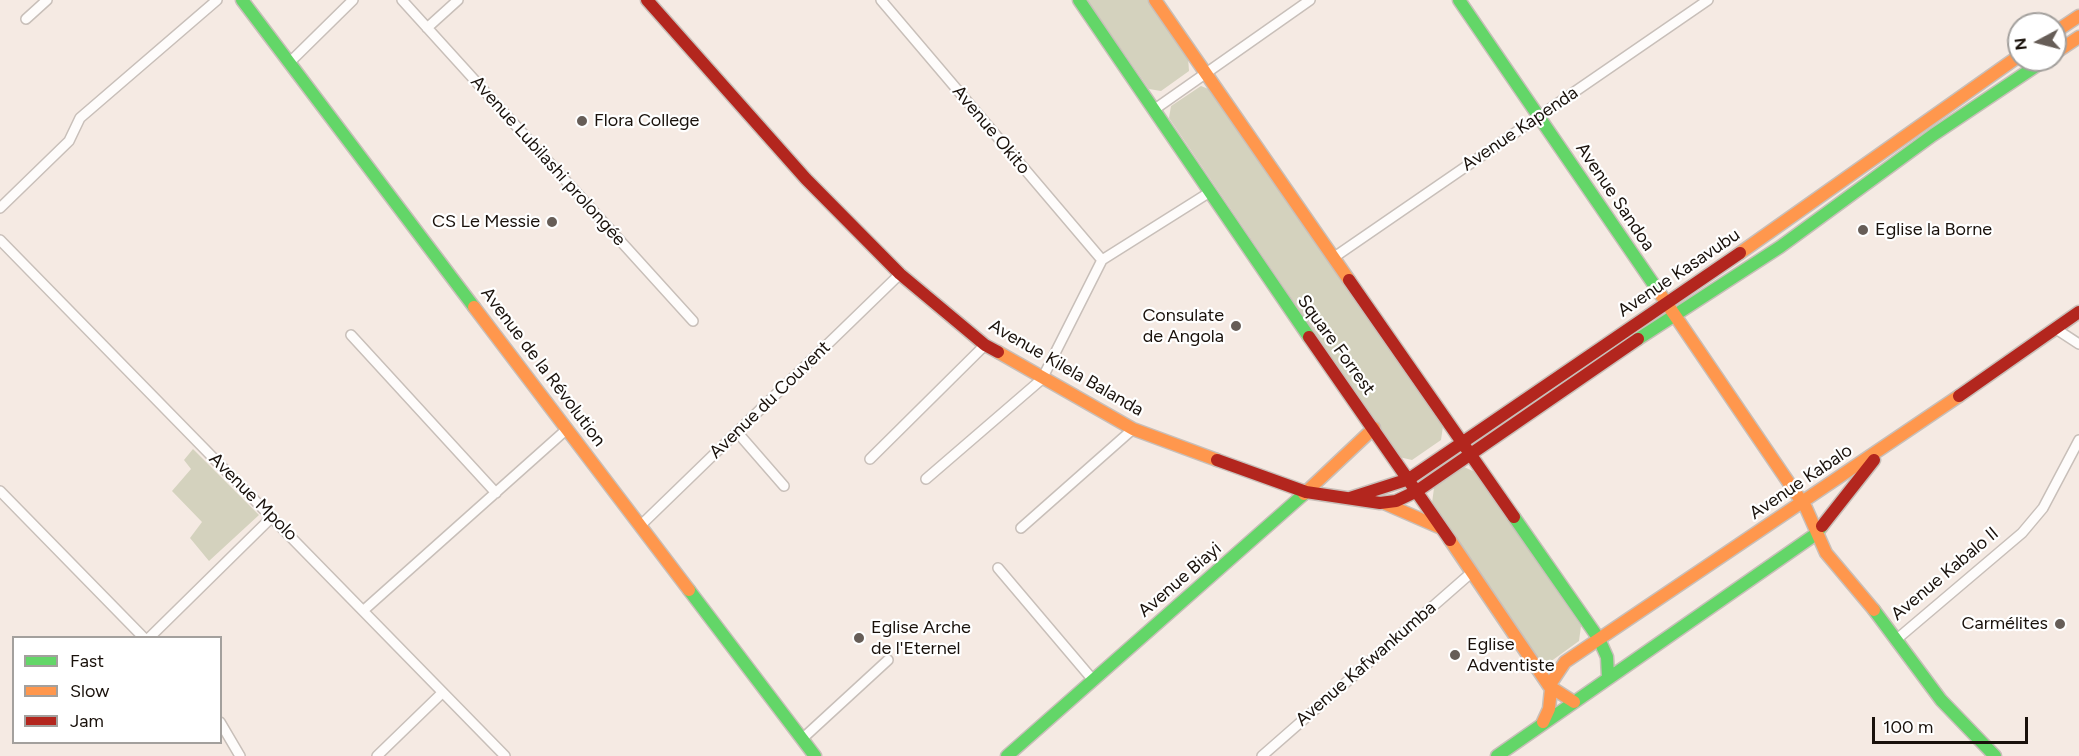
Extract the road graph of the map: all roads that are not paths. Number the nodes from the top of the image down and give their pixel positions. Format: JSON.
{"nodes":[{"id":1,"x":47,"y":0,"type":"edge"},
{"id":2,"x":217,"y":0,"type":"edge"},
{"id":3,"x":242,"y":0,"type":"edge"},
{"id":4,"x":353,"y":0,"type":"edge"},
{"id":5,"x":402,"y":0,"type":"edge"},
{"id":6,"x":458,"y":0,"type":"edge"},
{"id":7,"x":646,"y":0,"type":"edge"},
{"id":8,"x":881,"y":0,"type":"edge"},
{"id":9,"x":1079,"y":0,"type":"edge"},
{"id":10,"x":1155,"y":0,"type":"edge"},
{"id":11,"x":1310,"y":0,"type":"edge"},
{"id":12,"x":1459,"y":0,"type":"edge"},
{"id":13,"x":1707,"y":0,"type":"edge"},
{"id":14,"x":26,"y":19,"type":"dead end"},
{"id":15,"x":427,"y":28,"type":"junction"},
{"id":16,"x":289,"y":63,"type":"junction"},
{"id":17,"x":2007,"y":66,"type":"edge"},
{"id":18,"x":1205,"y":72,"type":"junction"},
{"id":19,"x":2027,"y":72,"type":"edge"},
{"id":20,"x":1155,"y":109,"type":"junction"},
{"id":21,"x":1539,"y":117,"type":"junction"},
{"id":22,"x":1210,"y":192,"type":"junction"},
{"id":23,"x":0,"y":208,"type":"edge"},
{"id":24,"x":2,"y":244,"type":"edge"},
{"id":25,"x":1333,"y":258,"type":"junction"},
{"id":26,"x":1102,"y":260,"type":"junction"},
{"id":27,"x":900,"y":274,"type":"junction"},
{"id":28,"x":1670,"y":309,"type":"junction"},
{"id":29,"x":2079,"y":312,"type":"edge"},
{"id":30,"x":693,"y":321,"type":"dead end"},
{"id":31,"x":2056,"y":329,"type":"junction"},
{"id":32,"x":351,"y":335,"type":"dead end"},
{"id":33,"x":2079,"y":344,"type":"edge"},
{"id":34,"x":985,"y":345,"type":"junction"},
{"id":35,"x":1042,"y":379,"type":"junction"},
{"id":36,"x":1374,"y":428,"type":"junction"},
{"id":37,"x":567,"y":429,"type":"junction"},
{"id":38,"x":1133,"y":429,"type":"junction"},
{"id":39,"x":737,"y":432,"type":"junction"},
{"id":40,"x":2079,"y":440,"type":"edge"},
{"id":41,"x":1462,"y":442,"type":"junction"},
{"id":42,"x":1882,"y":450,"type":"junction"},
{"id":43,"x":1470,"y":454,"type":"junction"},
{"id":44,"x":870,"y":459,"type":"dead end"},
{"id":45,"x":926,"y":479,"type":"dead end"},
{"id":46,"x":1409,"y":479,"type":"junction"},
{"id":47,"x":784,"y":486,"type":"dead end"},
{"id":48,"x":0,"y":491,"type":"edge"},
{"id":49,"x":1417,"y":491,"type":"junction"},
{"id":50,"x":1306,"y":492,"type":"junction"},
{"id":51,"x":496,"y":493,"type":"junction"},
{"id":52,"x":1349,"y":498,"type":"junction"},
{"id":53,"x":1384,"y":503,"type":"junction"},
{"id":54,"x":1802,"y":503,"type":"junction"},
{"id":55,"x":272,"y":517,"type":"junction"},
{"id":56,"x":640,"y":526,"type":"junction"},
{"id":57,"x":1021,"y":528,"type":"dead end"},
{"id":58,"x":1442,"y":529,"type":"junction"},
{"id":59,"x":1816,"y":534,"type":"junction"},
{"id":60,"x":998,"y":568,"type":"dead end"},
{"id":61,"x":1470,"y":573,"type":"junction"},
{"id":62,"x":364,"y":610,"type":"junction"},
{"id":63,"x":142,"y":636,"type":"edge"},
{"id":64,"x":150,"y":636,"type":"edge"},
{"id":65,"x":1599,"y":639,"type":"junction"},
{"id":66,"x":1897,"y":639,"type":"junction"},
{"id":67,"x":888,"y":660,"type":"dead end"},
{"id":68,"x":1608,"y":678,"type":"junction"},
{"id":69,"x":1093,"y":680,"type":"junction"},
{"id":70,"x":1550,"y":687,"type":"junction"},
{"id":71,"x":442,"y":693,"type":"junction"},
{"id":72,"x":1574,"y":702,"type":"junction"},
{"id":73,"x":1542,"y":724,"type":"junction"},
{"id":74,"x":222,"y":725,"type":"edge"},
{"id":75,"x":802,"y":739,"type":"junction"},
{"id":76,"x":240,"y":756,"type":"edge"},
{"id":77,"x":377,"y":756,"type":"edge"},
{"id":78,"x":505,"y":756,"type":"edge"},
{"id":79,"x":815,"y":756,"type":"edge"},
{"id":80,"x":1007,"y":756,"type":"edge"},
{"id":81,"x":1262,"y":756,"type":"edge"},
{"id":82,"x":1497,"y":756,"type":"edge"},
{"id":83,"x":1995,"y":756,"type":"edge"}],
"edges":[{"from":1,"to":14,"type":"street"},
{"from":2,"to":23,"type":"street"},
{"from":3,"to":16,"type":"street","name":"Avenue de la Révolution"},
{"from":4,"to":16,"type":"street"},
{"from":5,"to":15,"type":"street","name":"Avenue Lubilashi prolongée"},
{"from":6,"to":15,"type":"street"},
{"from":7,"to":27,"type":"street","name":"Avenue Kilela Balanda"},
{"from":8,"to":26,"type":"street","name":"Avenue Okito"},
{"from":9,"to":20,"type":"street","name":"Square Forrest"},
{"from":10,"to":18,"type":"street"},
{"from":11,"to":18,"type":"street"},
{"from":12,"to":21,"type":"street","name":"Avenue Sandoa"},
{"from":13,"to":21,"type":"street","name":"Avenue Kapenda"},
{"from":15,"to":30,"type":"street","name":"Avenue Lubilashi prolongée"},
{"from":16,"to":37,"type":"street","name":"Avenue de la Révolution"},
{"from":17,"to":28,"type":"street","name":"Avenue Kasavubu"},
{"from":18,"to":20,"type":"street"},
{"from":18,"to":25,"type":"street"},
{"from":19,"to":28,"type":"street","name":"Avenue Kasavubu"},
{"from":20,"to":22,"type":"street","name":"Square Forrest"},
{"from":21,"to":25,"type":"street","name":"Avenue Kapenda"},
{"from":21,"to":28,"type":"street","name":"Avenue Sandoa"},
{"from":22,"to":26,"type":"street"},
{"from":22,"to":36,"type":"street","name":"Square Forrest"},
{"from":24,"to":55,"type":"street","name":"Avenue Mpolo"},
{"from":25,"to":41,"type":"street"},
{"from":26,"to":35,"type":"street"},
{"from":27,"to":34,"type":"street","name":"Avenue Kilela Balanda"},
{"from":27,"to":39,"type":"street","name":"Avenue du Couvent"},
{"from":28,"to":41,"type":"street","name":"Avenue Kasavubu"},
{"from":28,"to":43,"type":"street","name":"Avenue Kasavubu"},
{"from":28,"to":54,"type":"street","name":"Avenue Sandoa"},
{"from":29,"to":31,"type":"street","name":"Avenue Kabalo"},
{"from":31,"to":33,"type":"street"},
{"from":31,"to":42,"type":"street","name":"Avenue Kabalo"},
{"from":32,"to":51,"type":"street"},
{"from":34,"to":35,"type":"street","name":"Avenue Kilela Balanda"},
{"from":34,"to":44,"type":"street"},
{"from":35,"to":38,"type":"street","name":"Avenue Kilela Balanda"},
{"from":35,"to":45,"type":"street"},
{"from":36,"to":46,"type":"street","name":"Square Forrest"},
{"from":36,"to":50,"type":"street","name":"Avenue Biayi"},
{"from":37,"to":51,"type":"street"},
{"from":37,"to":56,"type":"street","name":"Avenue de la Révolution"},
{"from":38,"to":50,"type":"street","name":"Avenue Kilela Balanda"},
{"from":38,"to":57,"type":"street"},
{"from":39,"to":47,"type":"street"},
{"from":39,"to":56,"type":"street","name":"Avenue du Couvent"},
{"from":40,"to":66,"type":"street","name":"Avenue Kabalo II"},
{"from":41,"to":43,"type":"street"},
{"from":41,"to":46,"type":"street","name":"Avenue Kasavubu"},
{"from":42,"to":54,"type":"street","name":"Avenue Kabalo"},
{"from":42,"to":59,"type":"street"},
{"from":43,"to":49,"type":"street","name":"Avenue Kasavubu"},
{"from":43,"to":65,"type":"street"},
{"from":46,"to":49,"type":"street","name":"Square Forrest"},
{"from":46,"to":52,"type":"street","name":"Avenue Kasavubu"},
{"from":48,"to":63,"type":"street"},
{"from":49,"to":53,"type":"street","name":"Avenue Kilela Balanda"},
{"from":49,"to":58,"type":"street","name":"Square Forrest"},
{"from":50,"to":52,"type":"street","name":"Avenue Kilela Balanda"},
{"from":50,"to":69,"type":"street","name":"Avenue Biayi"},
{"from":51,"to":62,"type":"street"},
{"from":52,"to":53,"type":"street","name":"Avenue Kilela Balanda"},
{"from":53,"to":58,"type":"street"},
{"from":54,"to":59,"type":"street","name":"Avenue Sandoa"},
{"from":54,"to":65,"type":"street","name":"Avenue Kabalo"},
{"from":55,"to":62,"type":"street","name":"Avenue Mpolo"},
{"from":55,"to":64,"type":"street"},
{"from":56,"to":75,"type":"street","name":"Avenue de la Révolution"},
{"from":58,"to":61,"type":"street","name":"Square Forrest"},
{"from":59,"to":66,"type":"street","name":"Avenue Sandoa"},
{"from":59,"to":68,"type":"street"},
{"from":60,"to":69,"type":"street"},
{"from":61,"to":70,"type":"street","name":"Square Forrest"},
{"from":61,"to":81,"type":"street","name":"Avenue Kafwankumba"},
{"from":62,"to":71,"type":"street","name":"Avenue Mpolo"},
{"from":65,"to":68,"type":"street"},
{"from":65,"to":70,"type":"street","name":"Avenue Kabalo"},
{"from":66,"to":83,"type":"street","name":"Avenue Kabalo II"},
{"from":67,"to":75,"type":"street"},
{"from":68,"to":72,"type":"street"},
{"from":69,"to":80,"type":"street","name":"Avenue Biayi"},
{"from":70,"to":72,"type":"street","name":"Square Forrest"},
{"from":70,"to":73,"type":"street"},
{"from":71,"to":77,"type":"street"},
{"from":71,"to":78,"type":"street","name":"Avenue Mpolo"},
{"from":72,"to":73,"type":"street"},
{"from":73,"to":82,"type":"street"},
{"from":74,"to":76,"type":"street"},
{"from":75,"to":79,"type":"street","name":"Avenue de la Révolution"}]}
